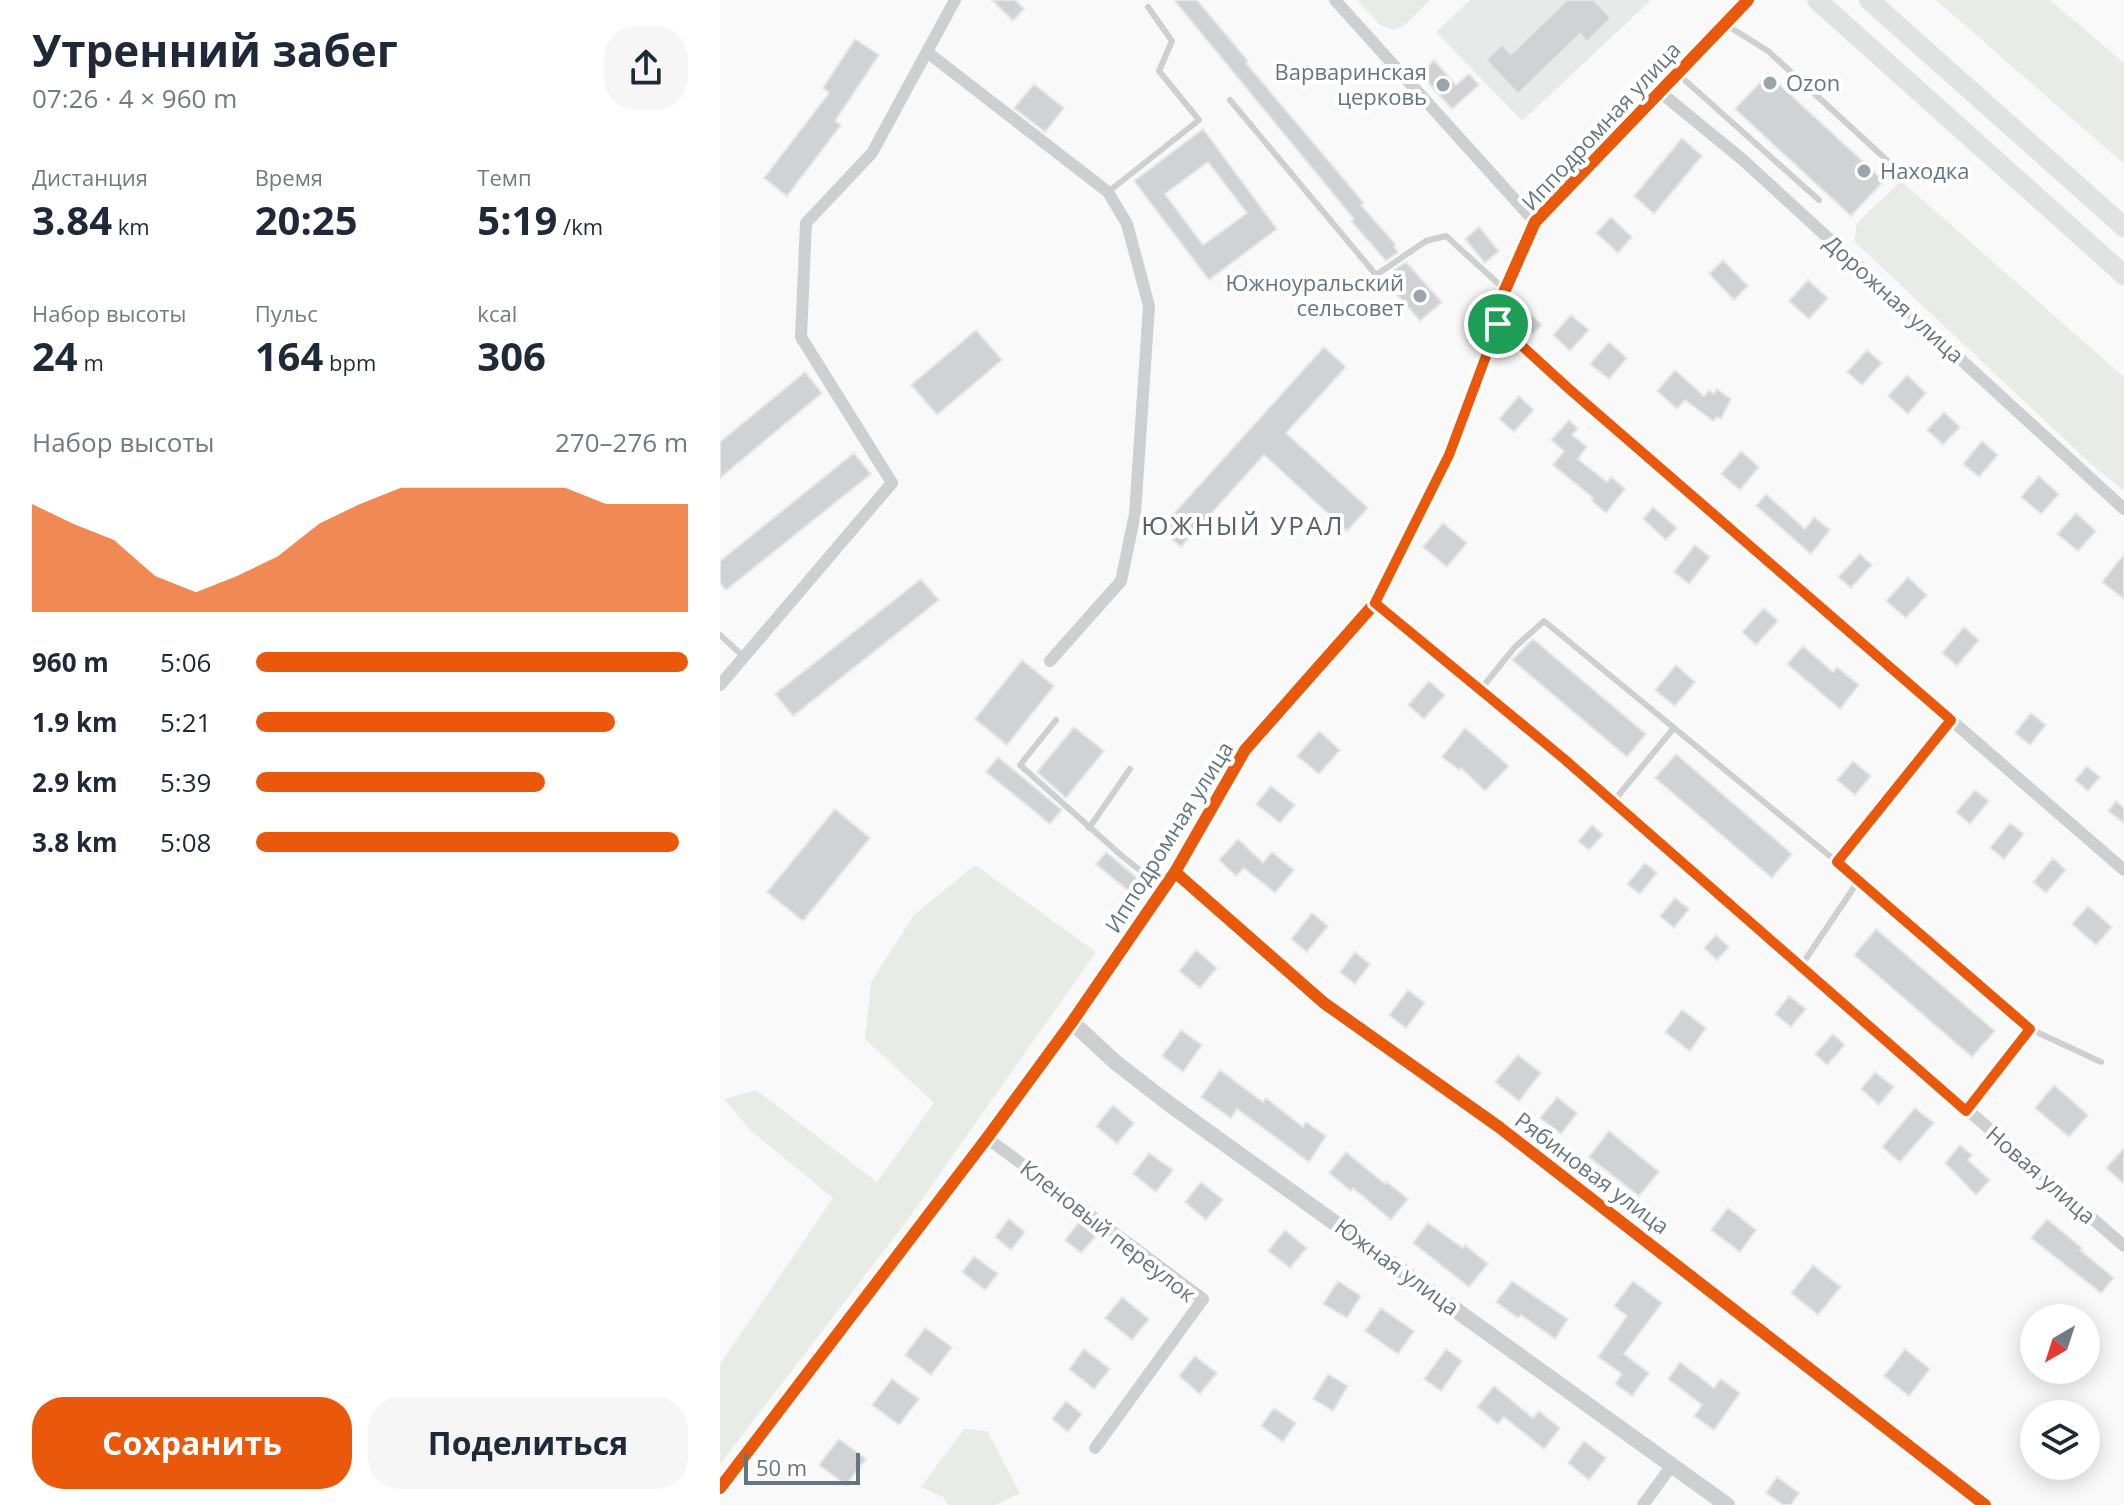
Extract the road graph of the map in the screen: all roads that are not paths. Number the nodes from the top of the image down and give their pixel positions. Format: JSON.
{"nodes":[{"id":1,"x":955,"y":0,"type":"edge"},
{"id":2,"x":1335,"y":0,"type":"edge"},
{"id":3,"x":1748,"y":0,"type":"edge"},
{"id":4,"x":1817,"y":0,"type":"edge"},
{"id":5,"x":1869,"y":0,"type":"edge"},
{"id":6,"x":1148,"y":7,"type":"dead end"},
{"id":7,"x":1725,"y":24,"type":"junction"},
{"id":8,"x":927,"y":52,"type":"junction"},
{"id":9,"x":1678,"y":74,"type":"junction"},
{"id":10,"x":1660,"y":92,"type":"junction"},
{"id":11,"x":1230,"y":100,"type":"dead end"},
{"id":12,"x":1890,"y":163,"type":"dead end"},
{"id":13,"x":1108,"y":192,"type":"junction"},
{"id":14,"x":1819,"y":200,"type":"dead end"},
{"id":15,"x":1535,"y":222,"type":"junction"},
{"id":16,"x":2124,"y":227,"type":"edge"},
{"id":17,"x":2124,"y":275,"type":"edge"},
{"id":18,"x":1505,"y":290,"type":"junction"},
{"id":19,"x":1498,"y":324,"type":"junction"},
{"id":20,"x":2124,"y":509,"type":"edge"},
{"id":21,"x":1375,"y":603,"type":"junction"},
{"id":22,"x":720,"y":635,"type":"edge"},
{"id":23,"x":744,"y":657,"type":"junction"},
{"id":24,"x":1050,"y":661,"type":"dead end"},
{"id":25,"x":720,"y":685,"type":"edge"},
{"id":26,"x":1480,"y":690,"type":"junction"},
{"id":27,"x":1056,"y":720,"type":"dead end"},
{"id":28,"x":1951,"y":720,"type":"junction"},
{"id":29,"x":1673,"y":729,"type":"junction"},
{"id":30,"x":1130,"y":769,"type":"dead end"},
{"id":31,"x":1613,"y":802,"type":"junction"},
{"id":32,"x":1089,"y":828,"type":"junction"},
{"id":33,"x":1837,"y":862,"type":"junction"},
{"id":34,"x":2124,"y":870,"type":"edge"},
{"id":35,"x":1175,"y":872,"type":"junction"},
{"id":36,"x":1859,"y":880,"type":"junction"},
{"id":37,"x":1164,"y":889,"type":"junction"},
{"id":38,"x":1801,"y":966,"type":"junction"},
{"id":39,"x":1072,"y":1022,"type":"junction"},
{"id":40,"x":2030,"y":1029,"type":"junction"},
{"id":41,"x":2101,"y":1062,"type":"dead end"},
{"id":42,"x":1966,"y":1111,"type":"junction"},
{"id":43,"x":987,"y":1138,"type":"junction"},
{"id":44,"x":2124,"y":1246,"type":"edge"},
{"id":45,"x":1095,"y":1448,"type":"dead end"},
{"id":46,"x":1672,"y":1465,"type":"junction"},
{"id":47,"x":720,"y":1488,"type":"edge"},
{"id":48,"x":1643,"y":1505,"type":"edge"},
{"id":49,"x":1727,"y":1505,"type":"edge"},
{"id":50,"x":1985,"y":1505,"type":"edge"}],
"edges":[{"from":1,"to":8,"type":"street"},
{"from":2,"to":15,"type":"street"},
{"from":3,"to":7,"type":"street","name":"Ипподромная улица"},
{"from":4,"to":17,"type":"highway"},
{"from":5,"to":16,"type":"highway"},
{"from":6,"to":13,"type":"lane"},
{"from":7,"to":9,"type":"street","name":"Ипподромная улица"},
{"from":7,"to":12,"type":"lane"},
{"from":8,"to":13,"type":"street"},
{"from":8,"to":23,"type":"street"},
{"from":9,"to":10,"type":"street","name":"Ипподромная улица"},
{"from":9,"to":14,"type":"lane"},
{"from":10,"to":15,"type":"street","name":"Ипподромная улица"},
{"from":10,"to":20,"type":"street","name":"Дорожная улица"},
{"from":11,"to":18,"type":"lane"},
{"from":13,"to":24,"type":"street"},
{"from":15,"to":18,"type":"street","name":"Ипподромная улица"},
{"from":18,"to":19,"type":"street","name":"Ипподромная улица"},
{"from":19,"to":21,"type":"street","name":"Ипподромная улица"},
{"from":19,"to":28,"type":"street"},
{"from":21,"to":26,"type":"street","name":"Новая улица"},
{"from":21,"to":35,"type":"street","name":"Ипподромная улица"},
{"from":22,"to":23,"type":"lane"},
{"from":23,"to":25,"type":"street"},
{"from":26,"to":29,"type":"lane"},
{"from":26,"to":31,"type":"street","name":"Новая улица"},
{"from":27,"to":32,"type":"lane"},
{"from":28,"to":33,"type":"lane"},
{"from":28,"to":34,"type":"street"},
{"from":29,"to":31,"type":"lane"},
{"from":29,"to":33,"type":"lane"},
{"from":30,"to":32,"type":"lane"},
{"from":31,"to":38,"type":"street","name":"Новая улица"},
{"from":32,"to":37,"type":"lane"},
{"from":33,"to":36,"type":"lane"},
{"from":35,"to":37,"type":"street","name":"Ипподромная улица"},
{"from":35,"to":50,"type":"street","name":"Рябиновая улица"},
{"from":36,"to":38,"type":"lane"},
{"from":36,"to":40,"type":"lane"},
{"from":37,"to":39,"type":"street","name":"Ипподромная улица"},
{"from":38,"to":42,"type":"street","name":"Новая улица"},
{"from":39,"to":43,"type":"street","name":"Ипподромная улица"},
{"from":39,"to":46,"type":"street","name":"Южная улица"},
{"from":40,"to":41,"type":"lane"},
{"from":40,"to":42,"type":"lane"},
{"from":42,"to":44,"type":"street","name":"Новая улица"},
{"from":43,"to":45,"type":"street","name":"Кленовый переулок"},
{"from":43,"to":47,"type":"street","name":"Ипподромная улица"},
{"from":46,"to":48,"type":"street"},
{"from":46,"to":49,"type":"street","name":"Южная улица"}]}
